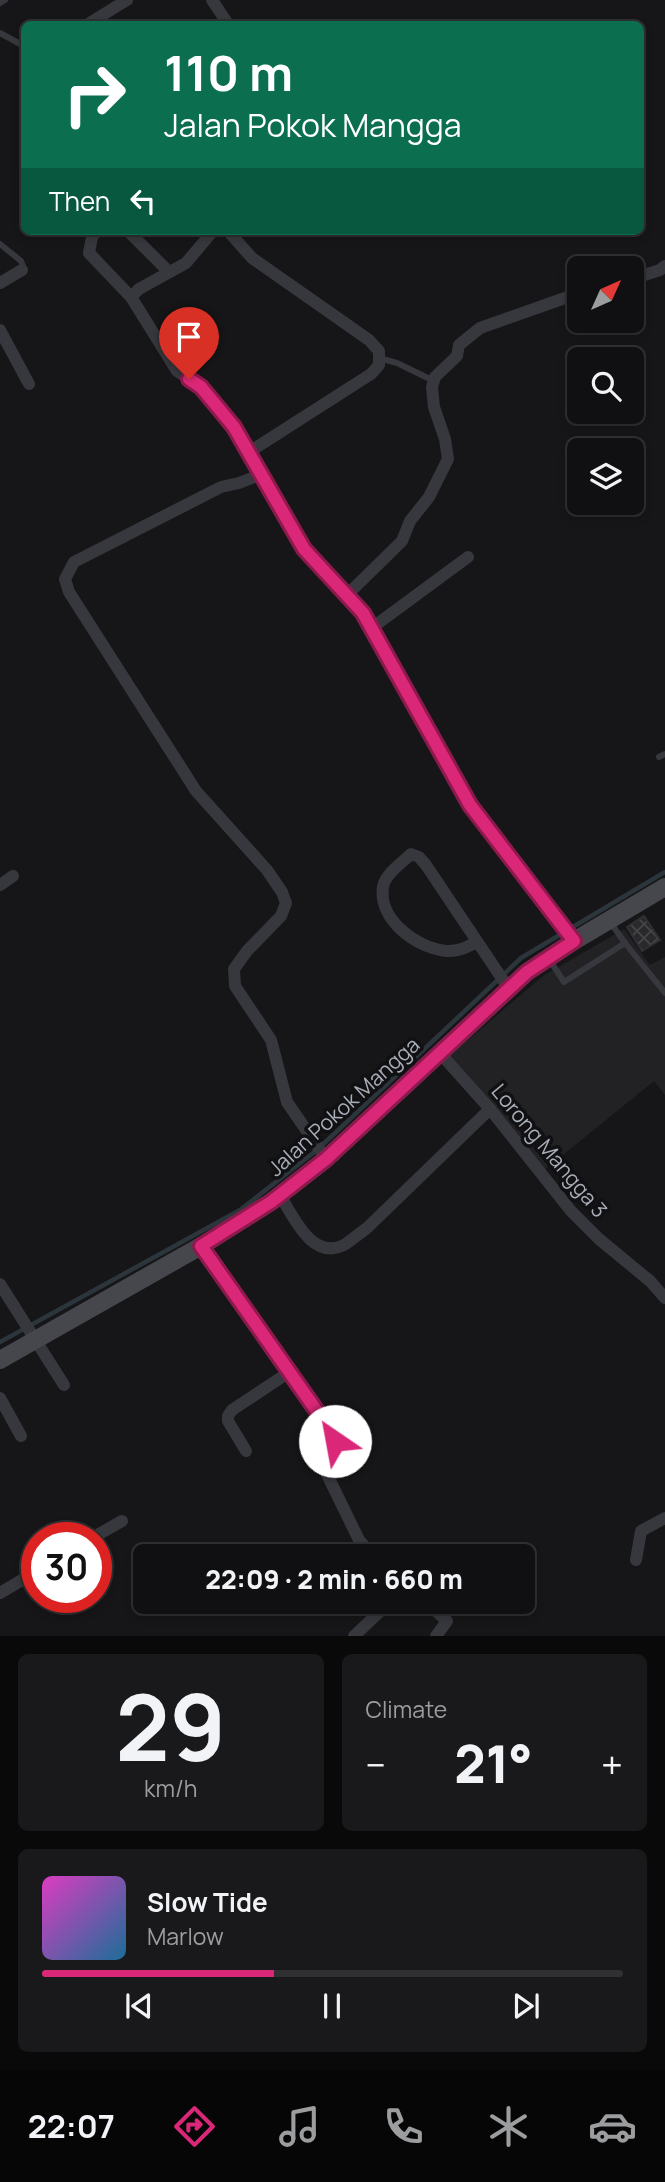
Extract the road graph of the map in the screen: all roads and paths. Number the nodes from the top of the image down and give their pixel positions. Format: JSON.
{"nodes":[{"id":1,"x":5,"y":0,"type":"edge"},
{"id":2,"x":127,"y":0,"type":"edge"},
{"id":3,"x":212,"y":0,"type":"edge"},
{"id":4,"x":0,"y":3,"type":"edge"},
{"id":5,"x":93,"y":21,"type":"edge"},
{"id":6,"x":226,"y":21,"type":"edge"},
{"id":7,"x":0,"y":33,"type":"edge"},
{"id":8,"x":21,"y":44,"type":"edge"},
{"id":9,"x":94,"y":235,"type":"edge"},
{"id":10,"x":132,"y":235,"type":"edge"},
{"id":11,"x":209,"y":235,"type":"edge"},
{"id":12,"x":232,"y":235,"type":"edge"},
{"id":13,"x":0,"y":244,"type":"edge"},
{"id":14,"x":665,"y":266,"type":"edge"},
{"id":15,"x":22,"y":270,"type":"joint"},
{"id":16,"x":169,"y":272,"type":"junction"},
{"id":17,"x":644,"y":275,"type":"edge"},
{"id":18,"x":0,"y":283,"type":"edge"},
{"id":19,"x":131,"y":297,"type":"junction"},
{"id":20,"x":567,"y":297,"type":"edge"},
{"id":21,"x":0,"y":330,"type":"edge"},
{"id":22,"x":379,"y":358,"type":"junction"},
{"id":23,"x":434,"y":381,"type":"junction"},
{"id":24,"x":29,"y":384,"type":"dead end"},
{"id":25,"x":249,"y":452,"type":"junction"},
{"id":26,"x":262,"y":474,"type":"junction"},
{"id":27,"x":468,"y":557,"type":"dead end"},
{"id":28,"x":348,"y":594,"type":"junction"},
{"id":29,"x":373,"y":627,"type":"junction"},
{"id":30,"x":13,"y":876,"type":"dead end"},
{"id":31,"x":0,"y":885,"type":"edge"},
{"id":32,"x":665,"y":887,"type":"edge"},
{"id":33,"x":609,"y":920,"type":"junction"},
{"id":34,"x":572,"y":938,"type":"junction"},
{"id":35,"x":477,"y":942,"type":"junction"},
{"id":36,"x":625,"y":943,"type":"junction"},
{"id":37,"x":547,"y":957,"type":"junction"},
{"id":38,"x":503,"y":980,"type":"junction"},
{"id":39,"x":665,"y":993,"type":"edge"},
{"id":40,"x":439,"y":1052,"type":"junction"},
{"id":41,"x":490,"y":1109,"type":"junction"},
{"id":42,"x":323,"y":1156,"type":"junction"},
{"id":43,"x":280,"y":1195,"type":"junction"},
{"id":44,"x":201,"y":1246,"type":"junction"},
{"id":45,"x":0,"y":1284,"type":"edge"},
{"id":46,"x":665,"y":1298,"type":"edge"},
{"id":47,"x":34,"y":1336,"type":"junction"},
{"id":48,"x":0,"y":1360,"type":"edge"},
{"id":49,"x":288,"y":1373,"type":"junction"},
{"id":50,"x":64,"y":1385,"type":"dead end"},
{"id":51,"x":0,"y":1398,"type":"edge"},
{"id":52,"x":21,"y":1436,"type":"dead end"},
{"id":53,"x":246,"y":1451,"type":"dead end"},
{"id":54,"x":665,"y":1518,"type":"edge"},
{"id":55,"x":122,"y":1521,"type":"dead end"},
{"id":56,"x":112,"y":1527,"type":"edge"},
{"id":57,"x":362,"y":1544,"type":"edge"},
{"id":58,"x":636,"y":1560,"type":"dead end"},
{"id":59,"x":21,"y":1581,"type":"edge"},
{"id":60,"x":0,"y":1593,"type":"edge"},
{"id":61,"x":377,"y":1614,"type":"edge"},
{"id":62,"x":439,"y":1614,"type":"edge"},
{"id":63,"x":354,"y":1636,"type":"edge"},
{"id":64,"x":436,"y":1636,"type":"edge"}],
"edges":[{"from":1,"to":4,"type":"lane"},
{"from":2,"to":5,"type":"street"},
{"from":3,"to":6,"type":"street"},
{"from":7,"to":8,"type":"lane"},
{"from":9,"to":19,"type":"street"},
{"from":10,"to":16,"type":"street"},
{"from":11,"to":16,"type":"street"},
{"from":12,"to":22,"type":"street"},
{"from":13,"to":15,"type":"lane"},
{"from":14,"to":17,"type":"street"},
{"from":15,"to":18,"type":"street"},
{"from":16,"to":19,"type":"street"},
{"from":19,"to":25,"type":"street"},
{"from":20,"to":23,"type":"street"},
{"from":21,"to":24,"type":"street"},
{"from":22,"to":23,"type":"lane"},
{"from":22,"to":25,"type":"street"},
{"from":23,"to":28,"type":"street"},
{"from":25,"to":26,"type":"street"},
{"from":26,"to":28,"type":"street"},
{"from":26,"to":42,"type":"street"},
{"from":27,"to":29,"type":"street"},
{"from":28,"to":29,"type":"street"},
{"from":29,"to":34,"type":"street"},
{"from":30,"to":31,"type":"street"},
{"from":32,"to":33,"type":"main road","name":"Jalan Pokok Mangga"},
{"from":33,"to":34,"type":"main road","name":"Jalan Pokok Mangga"},
{"from":33,"to":36,"type":"lane"},
{"from":34,"to":37,"type":"main road","name":"Jalan Pokok Mangga"},
{"from":35,"to":35,"type":"street"},
{"from":35,"to":38,"type":"street"},
{"from":36,"to":37,"type":"lane"},
{"from":36,"to":39,"type":"lane"},
{"from":37,"to":38,"type":"main road","name":"Jalan Pokok Mangga"},
{"from":38,"to":40,"type":"main road","name":"Jalan Pokok Mangga"},
{"from":40,"to":41,"type":"street","name":"Lorong Mangga 3"},
{"from":40,"to":42,"type":"main road","name":"Jalan Pokok Mangga"},
{"from":41,"to":43,"type":"street"},
{"from":41,"to":46,"type":"street","name":"Lorong Mangga 3"},
{"from":42,"to":43,"type":"main road","name":"Jalan Pokok Mangga"},
{"from":43,"to":44,"type":"main road","name":"Jalan Pokok Mangga"},
{"from":44,"to":47,"type":"main road","name":"Jalan Pokok Mangga"},
{"from":44,"to":49,"type":"street"},
{"from":45,"to":47,"type":"street"},
{"from":47,"to":48,"type":"main road","name":"Jalan Pokok Mangga"},
{"from":47,"to":50,"type":"street"},
{"from":49,"to":53,"type":"street"},
{"from":49,"to":57,"type":"street"},
{"from":51,"to":52,"type":"street"},
{"from":54,"to":58,"type":"street"},
{"from":55,"to":56,"type":"street"},
{"from":59,"to":60,"type":"street"},
{"from":61,"to":63,"type":"street"},
{"from":62,"to":64,"type":"street"}]}
